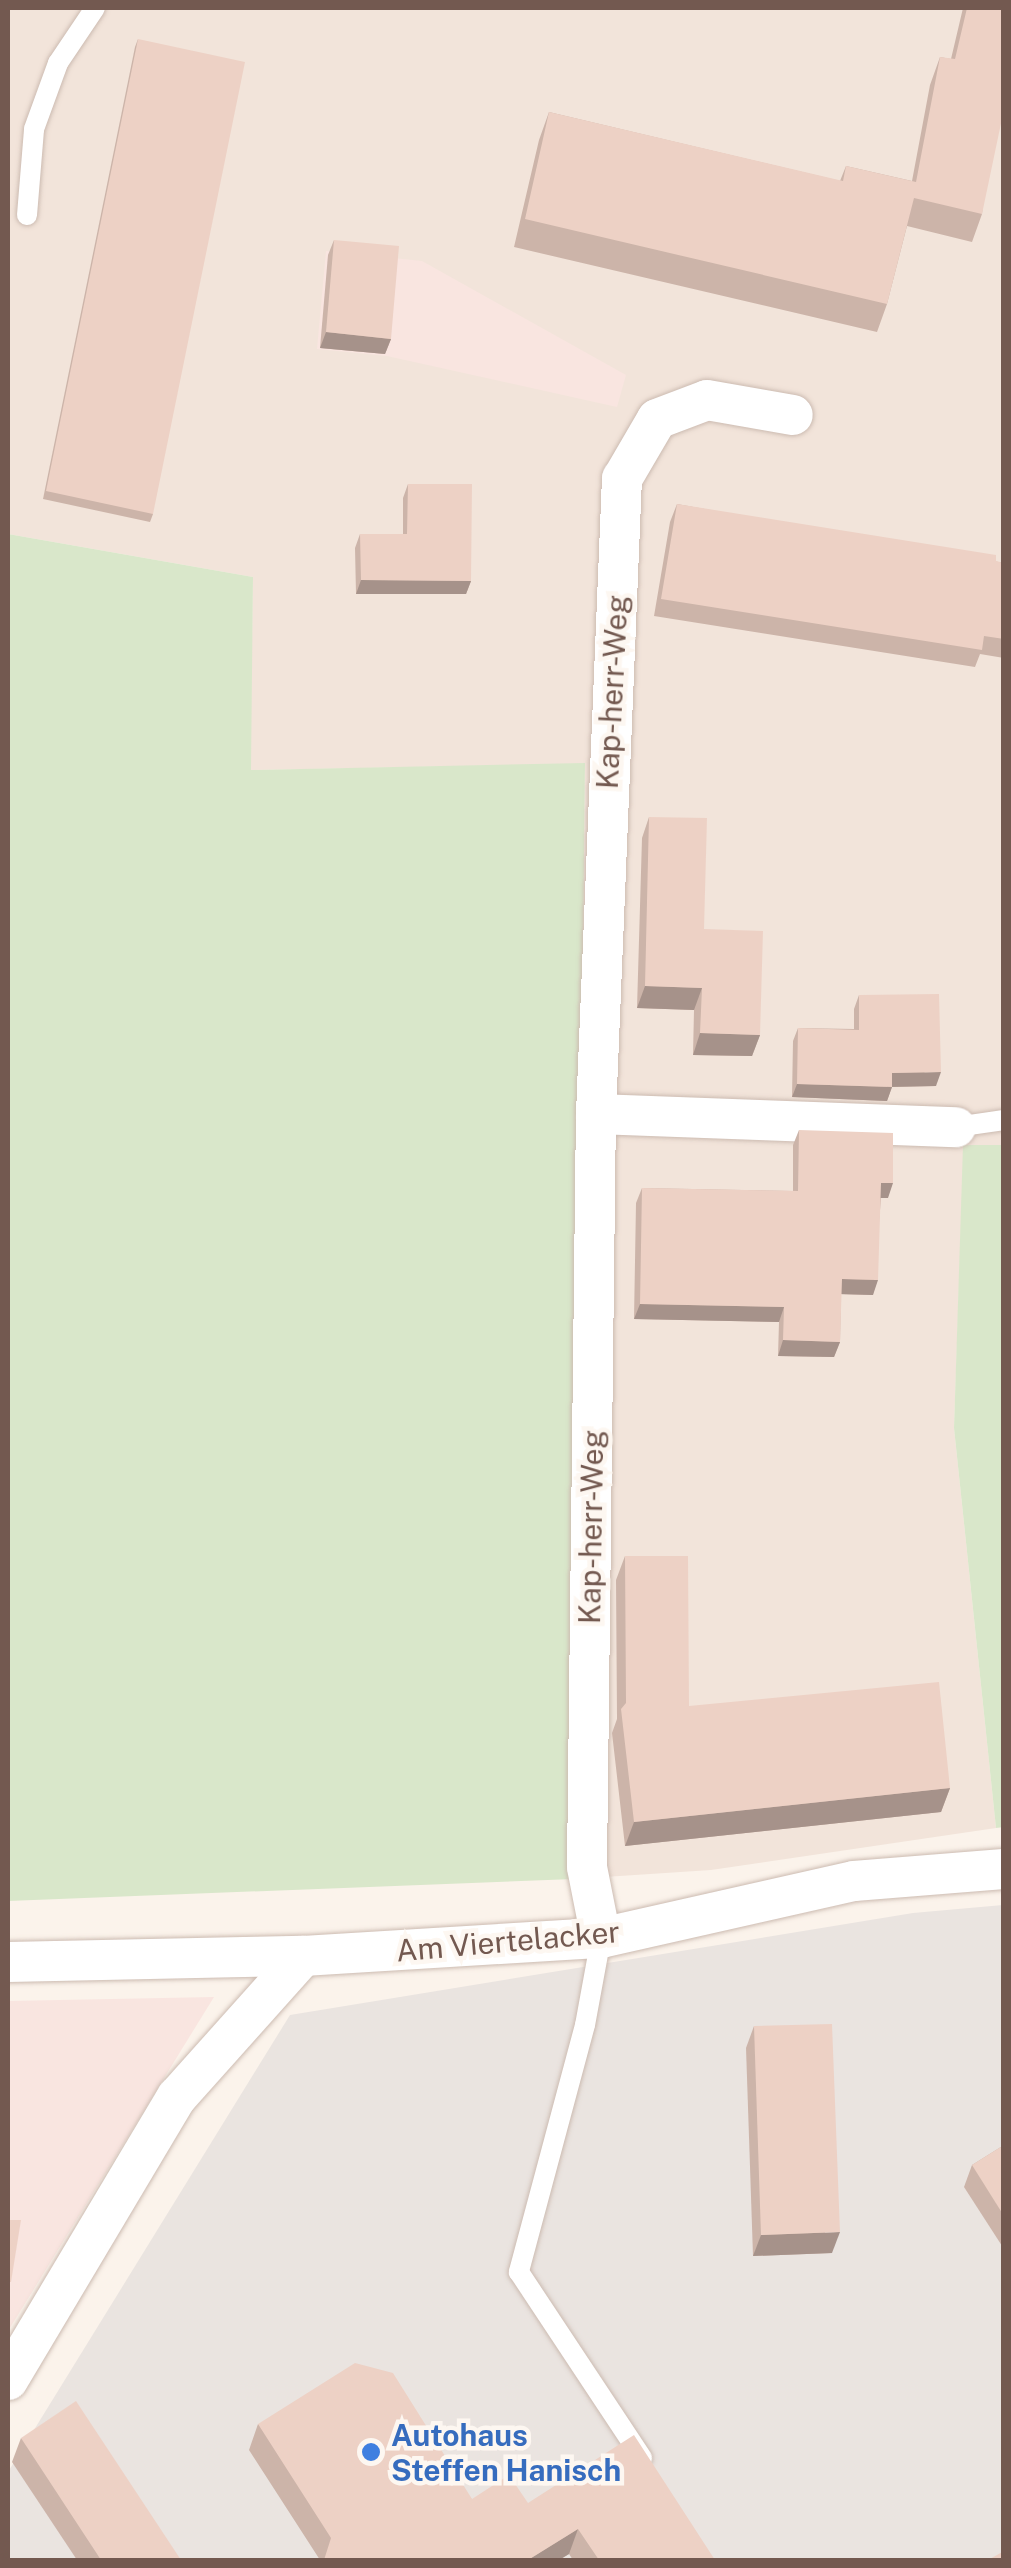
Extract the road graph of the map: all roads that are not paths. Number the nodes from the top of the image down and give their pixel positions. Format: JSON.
{"nodes":[{"id":1,"x":95,"y":8,"type":"edge"},
{"id":2,"x":27,"y":215,"type":"dead end"},
{"id":3,"x":793,"y":415,"type":"dead end"},
{"id":4,"x":596,"y":1114,"type":"junction"},
{"id":5,"x":1004,"y":1120,"type":"edge"},
{"id":6,"x":956,"y":1127,"type":"joint"},
{"id":7,"x":1004,"y":1869,"type":"edge"},
{"id":8,"x":601,"y":1938,"type":"junction"},
{"id":9,"x":302,"y":1956,"type":"junction"},
{"id":10,"x":8,"y":1962,"type":"edge"},
{"id":11,"x":8,"y":2380,"type":"edge"},
{"id":12,"x":657,"y":2480,"type":"edge"}],
"edges":[{"from":1,"to":2,"type":"lane"},
{"from":3,"to":4,"type":"street","name":"Kap-herr-Weg"},
{"from":4,"to":6,"type":"street"},
{"from":4,"to":8,"type":"street","name":"Kap-herr-Weg"},
{"from":5,"to":6,"type":"lane"},
{"from":7,"to":8,"type":"street","name":"Am Viertelacker"},
{"from":8,"to":9,"type":"street","name":"Am Viertelacker"},
{"from":8,"to":12,"type":"lane"},
{"from":9,"to":10,"type":"street","name":"Am Viertelacker"},
{"from":9,"to":11,"type":"street"}]}
